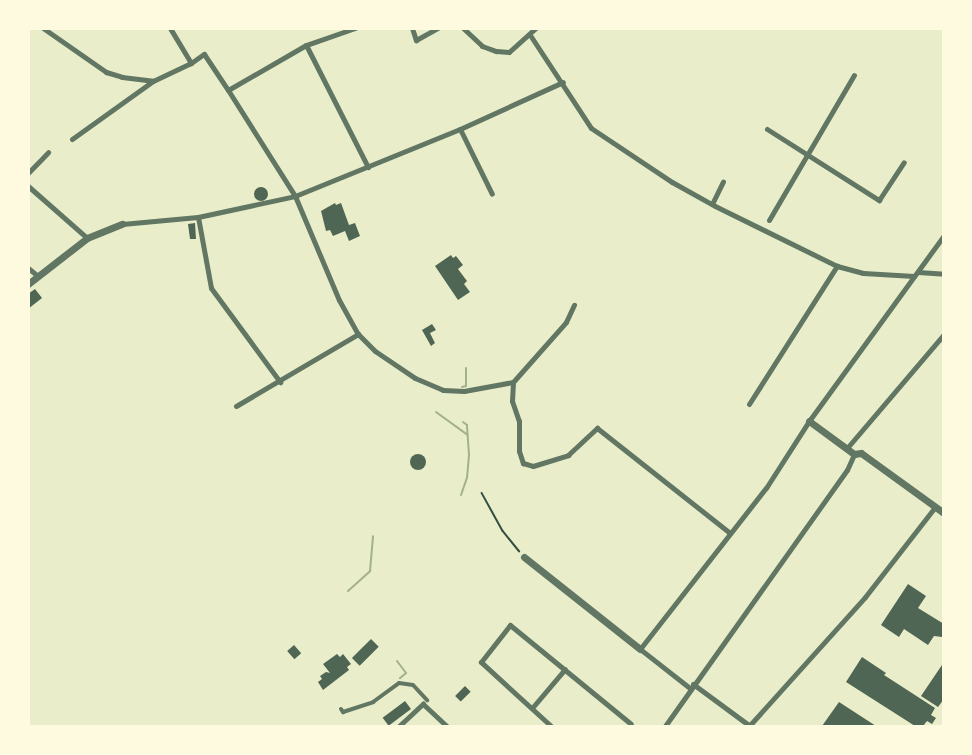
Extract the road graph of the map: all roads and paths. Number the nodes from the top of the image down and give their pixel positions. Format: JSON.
{"nodes":[{"id":1,"x":44,"y":28,"type":"edge"},
{"id":2,"x":170,"y":28,"type":"edge"},
{"id":3,"x":355,"y":28,"type":"edge"},
{"id":4,"x":412,"y":28,"type":"edge"},
{"id":5,"x":438,"y":28,"type":"edge"},
{"id":6,"x":463,"y":28,"type":"edge"},
{"id":7,"x":536,"y":28,"type":"edge"},
{"id":8,"x":530,"y":35,"type":"junction"},
{"id":9,"x":306,"y":45,"type":"junction"},
{"id":10,"x":191,"y":63,"type":"junction"},
{"id":11,"x":855,"y":75,"type":"dead end"},
{"id":12,"x":153,"y":81,"type":"junction"},
{"id":13,"x":563,"y":82,"type":"junction"},
{"id":14,"x":228,"y":90,"type":"junction"},
{"id":15,"x":460,"y":129,"type":"junction"},
{"id":16,"x":767,"y":129,"type":"dead end"},
{"id":17,"x":72,"y":139,"type":"dead end"},
{"id":18,"x":48,"y":152,"type":"dead end"},
{"id":19,"x":807,"y":155,"type":"junction"},
{"id":20,"x":904,"y":162,"type":"dead end"},
{"id":21,"x":368,"y":167,"type":"junction"},
{"id":22,"x":28,"y":173,"type":"edge"},
{"id":23,"x":723,"y":181,"type":"dead end"},
{"id":24,"x":28,"y":186,"type":"edge"},
{"id":25,"x":492,"y":194,"type":"dead end"},
{"id":26,"x":296,"y":196,"type":"junction"},
{"id":27,"x":712,"y":204,"type":"junction"},
{"id":28,"x":198,"y":217,"type":"junction"},
{"id":29,"x":769,"y":220,"type":"dead end"},
{"id":30,"x":122,"y":224,"type":"joint"},
{"id":31,"x":944,"y":235,"type":"edge"},
{"id":32,"x":87,"y":238,"type":"junction"},
{"id":33,"x":837,"y":266,"type":"junction"},
{"id":34,"x":28,"y":268,"type":"edge"},
{"id":35,"x":916,"y":274,"type":"junction"},
{"id":36,"x":944,"y":274,"type":"edge"},
{"id":37,"x":38,"y":276,"type":"junction"},
{"id":38,"x":28,"y":284,"type":"edge"},
{"id":39,"x":574,"y":305,"type":"dead end"},
{"id":40,"x":358,"y":334,"type":"junction"},
{"id":41,"x":944,"y":334,"type":"edge"},
{"id":42,"x":279,"y":382,"type":"junction"},
{"id":43,"x":513,"y":382,"type":"junction"},
{"id":44,"x":749,"y":404,"type":"dead end"},
{"id":45,"x":236,"y":406,"type":"dead end"},
{"id":46,"x":809,"y":421,"type":"junction"},
{"id":47,"x":847,"y":448,"type":"junction"},
{"id":48,"x":854,"y":453,"type":"junction"},
{"id":49,"x":482,"y":493,"type":"dead end"},
{"id":50,"x":935,"y":507,"type":"junction"},
{"id":51,"x":944,"y":513,"type":"edge"},
{"id":52,"x":730,"y":533,"type":"junction"},
{"id":53,"x":524,"y":557,"type":"joint"},
{"id":54,"x":640,"y":649,"type":"junction"},
{"id":55,"x":565,"y":669,"type":"junction"},
{"id":56,"x":692,"y":687,"type":"junction"},
{"id":57,"x":425,"y":702,"type":"junction"},
{"id":58,"x":532,"y":708,"type":"junction"},
{"id":59,"x":341,"y":709,"type":"dead end"},
{"id":60,"x":631,"y":724,"type":"dead end"},
{"id":61,"x":399,"y":726,"type":"edge"},
{"id":62,"x":447,"y":726,"type":"edge"},
{"id":63,"x":551,"y":726,"type":"edge"},
{"id":64,"x":665,"y":726,"type":"edge"},
{"id":65,"x":750,"y":726,"type":"edge"}],
"edges":[{"from":1,"to":12,"type":"street"},
{"from":2,"to":10,"type":"street"},
{"from":3,"to":9,"type":"street"},
{"from":4,"to":5,"type":"street"},
{"from":6,"to":8,"type":"street"},
{"from":7,"to":8,"type":"street"},
{"from":8,"to":13,"type":"street"},
{"from":9,"to":14,"type":"street"},
{"from":9,"to":21,"type":"street"},
{"from":10,"to":12,"type":"street"},
{"from":10,"to":14,"type":"street"},
{"from":11,"to":19,"type":"street"},
{"from":12,"to":17,"type":"street"},
{"from":13,"to":15,"type":"street"},
{"from":13,"to":27,"type":"street"},
{"from":14,"to":26,"type":"street"},
{"from":15,"to":21,"type":"street"},
{"from":15,"to":25,"type":"street"},
{"from":16,"to":19,"type":"street"},
{"from":18,"to":22,"type":"street"},
{"from":19,"to":20,"type":"street"},
{"from":19,"to":29,"type":"street"},
{"from":21,"to":26,"type":"street"},
{"from":23,"to":27,"type":"street"},
{"from":24,"to":32,"type":"street"},
{"from":26,"to":28,"type":"street"},
{"from":26,"to":40,"type":"street"},
{"from":27,"to":33,"type":"street"},
{"from":28,"to":30,"type":"street"},
{"from":28,"to":42,"type":"street"},
{"from":30,"to":32,"type":"street"},
{"from":31,"to":35,"type":"street"},
{"from":32,"to":37,"type":"street"},
{"from":33,"to":35,"type":"street"},
{"from":33,"to":44,"type":"street"},
{"from":34,"to":37,"type":"street"},
{"from":35,"to":36,"type":"street"},
{"from":35,"to":46,"type":"street"},
{"from":37,"to":38,"type":"street"},
{"from":39,"to":43,"type":"street"},
{"from":40,"to":42,"type":"street"},
{"from":40,"to":43,"type":"street"},
{"from":41,"to":47,"type":"street"},
{"from":42,"to":45,"type":"street"},
{"from":43,"to":52,"type":"street"},
{"from":46,"to":47,"type":"street"},
{"from":46,"to":52,"type":"street"},
{"from":47,"to":48,"type":"street"},
{"from":48,"to":50,"type":"street"},
{"from":48,"to":56,"type":"street"},
{"from":49,"to":53,"type":"path"},
{"from":50,"to":51,"type":"street"},
{"from":50,"to":65,"type":"street"},
{"from":52,"to":54,"type":"street"},
{"from":53,"to":54,"type":"street"},
{"from":54,"to":56,"type":"street"},
{"from":55,"to":58,"type":"street"},
{"from":55,"to":58,"type":"street"},
{"from":55,"to":60,"type":"street"},
{"from":56,"to":64,"type":"street"},
{"from":56,"to":65,"type":"street"},
{"from":57,"to":59,"type":"street"},
{"from":57,"to":61,"type":"street"},
{"from":57,"to":62,"type":"street"},
{"from":58,"to":63,"type":"street"}]}
